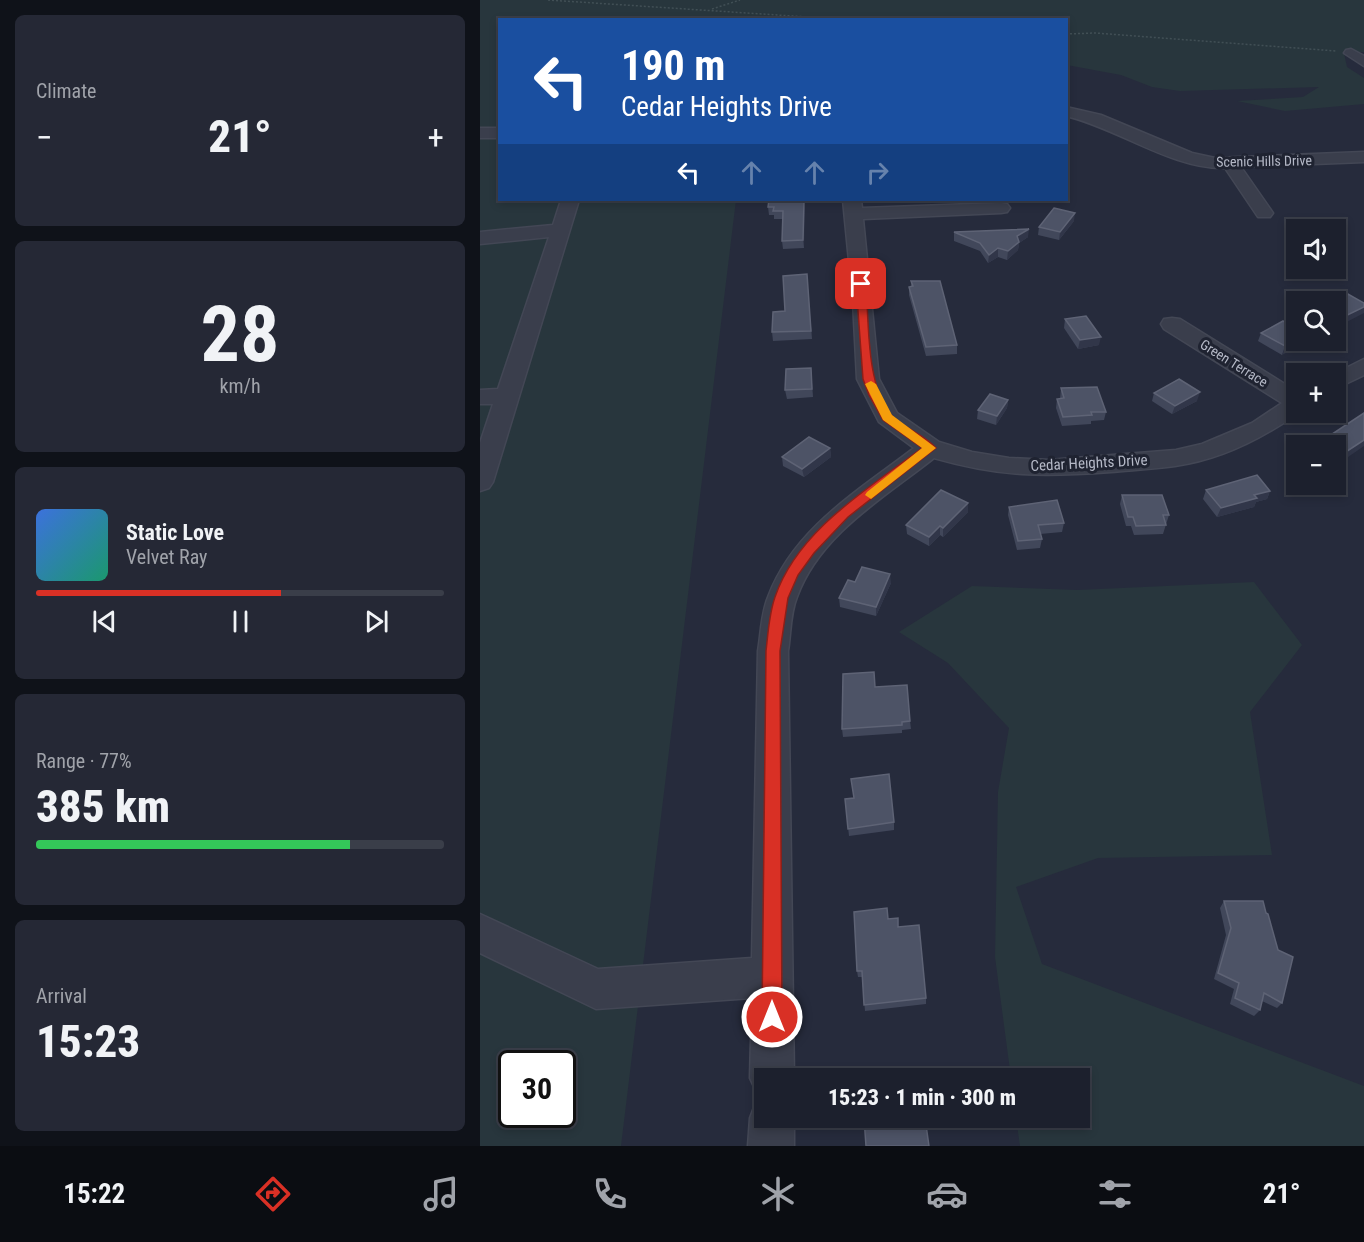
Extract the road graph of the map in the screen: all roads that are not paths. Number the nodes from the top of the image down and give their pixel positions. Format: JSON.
{"nodes":[{"id":1,"x":1351,"y":52,"type":"road end"},
{"id":2,"x":1364,"y":62,"type":"edge"},
{"id":3,"x":1068,"y":111,"type":"edge"},
{"id":4,"x":480,"y":133,"type":"edge"},
{"id":5,"x":498,"y":133,"type":"edge"},
{"id":6,"x":1364,"y":157,"type":"edge"},
{"id":7,"x":1231,"y":164,"type":"junction"},
{"id":8,"x":570,"y":201,"type":"edge"},
{"id":9,"x":853,"y":207,"type":"edge"},
{"id":10,"x":1001,"y":208,"type":"dead end"},
{"id":11,"x":1264,"y":213,"type":"dead end"},
{"id":12,"x":560,"y":230,"type":"junction"},
{"id":13,"x":480,"y":238,"type":"edge"},
{"id":14,"x":1172,"y":324,"type":"dead end"},
{"id":15,"x":1364,"y":366,"type":"edge"},
{"id":16,"x":1346,"y":376,"type":"edge"},
{"id":17,"x":507,"y":396,"type":"junction"},
{"id":18,"x":1286,"y":396,"type":"edge"},
{"id":19,"x":480,"y":397,"type":"edge"},
{"id":20,"x":1286,"y":409,"type":"edge"},
{"id":21,"x":930,"y":448,"type":"junction"},
{"id":22,"x":480,"y":482,"type":"edge"},
{"id":23,"x":480,"y":933,"type":"edge"},
{"id":24,"x":772,"y":977,"type":"junction"},
{"id":25,"x":772,"y":1068,"type":"edge"},
{"id":26,"x":772,"y":1128,"type":"edge"},
{"id":27,"x":771,"y":1146,"type":"edge"}],
"edges":[{"from":1,"to":2,"type":"street"},
{"from":3,"to":7,"type":"street","name":"Scenic Hills Drive"},
{"from":4,"to":5,"type":"street"},
{"from":6,"to":7,"type":"street","name":"Scenic Hills Drive"},
{"from":7,"to":11,"type":"street"},
{"from":8,"to":12,"type":"street"},
{"from":9,"to":10,"type":"street"},
{"from":9,"to":21,"type":"street","name":"Cedar Heights Drive"},
{"from":12,"to":13,"type":"street"},
{"from":12,"to":17,"type":"street"},
{"from":14,"to":18,"type":"street","name":"Green Terrace"},
{"from":15,"to":16,"type":"street"},
{"from":17,"to":19,"type":"street"},
{"from":17,"to":22,"type":"street"},
{"from":20,"to":21,"type":"street","name":"Cedar Heights Drive"},
{"from":21,"to":24,"type":"street"},
{"from":23,"to":24,"type":"street"},
{"from":24,"to":25,"type":"street"},
{"from":26,"to":27,"type":"street"}]}
